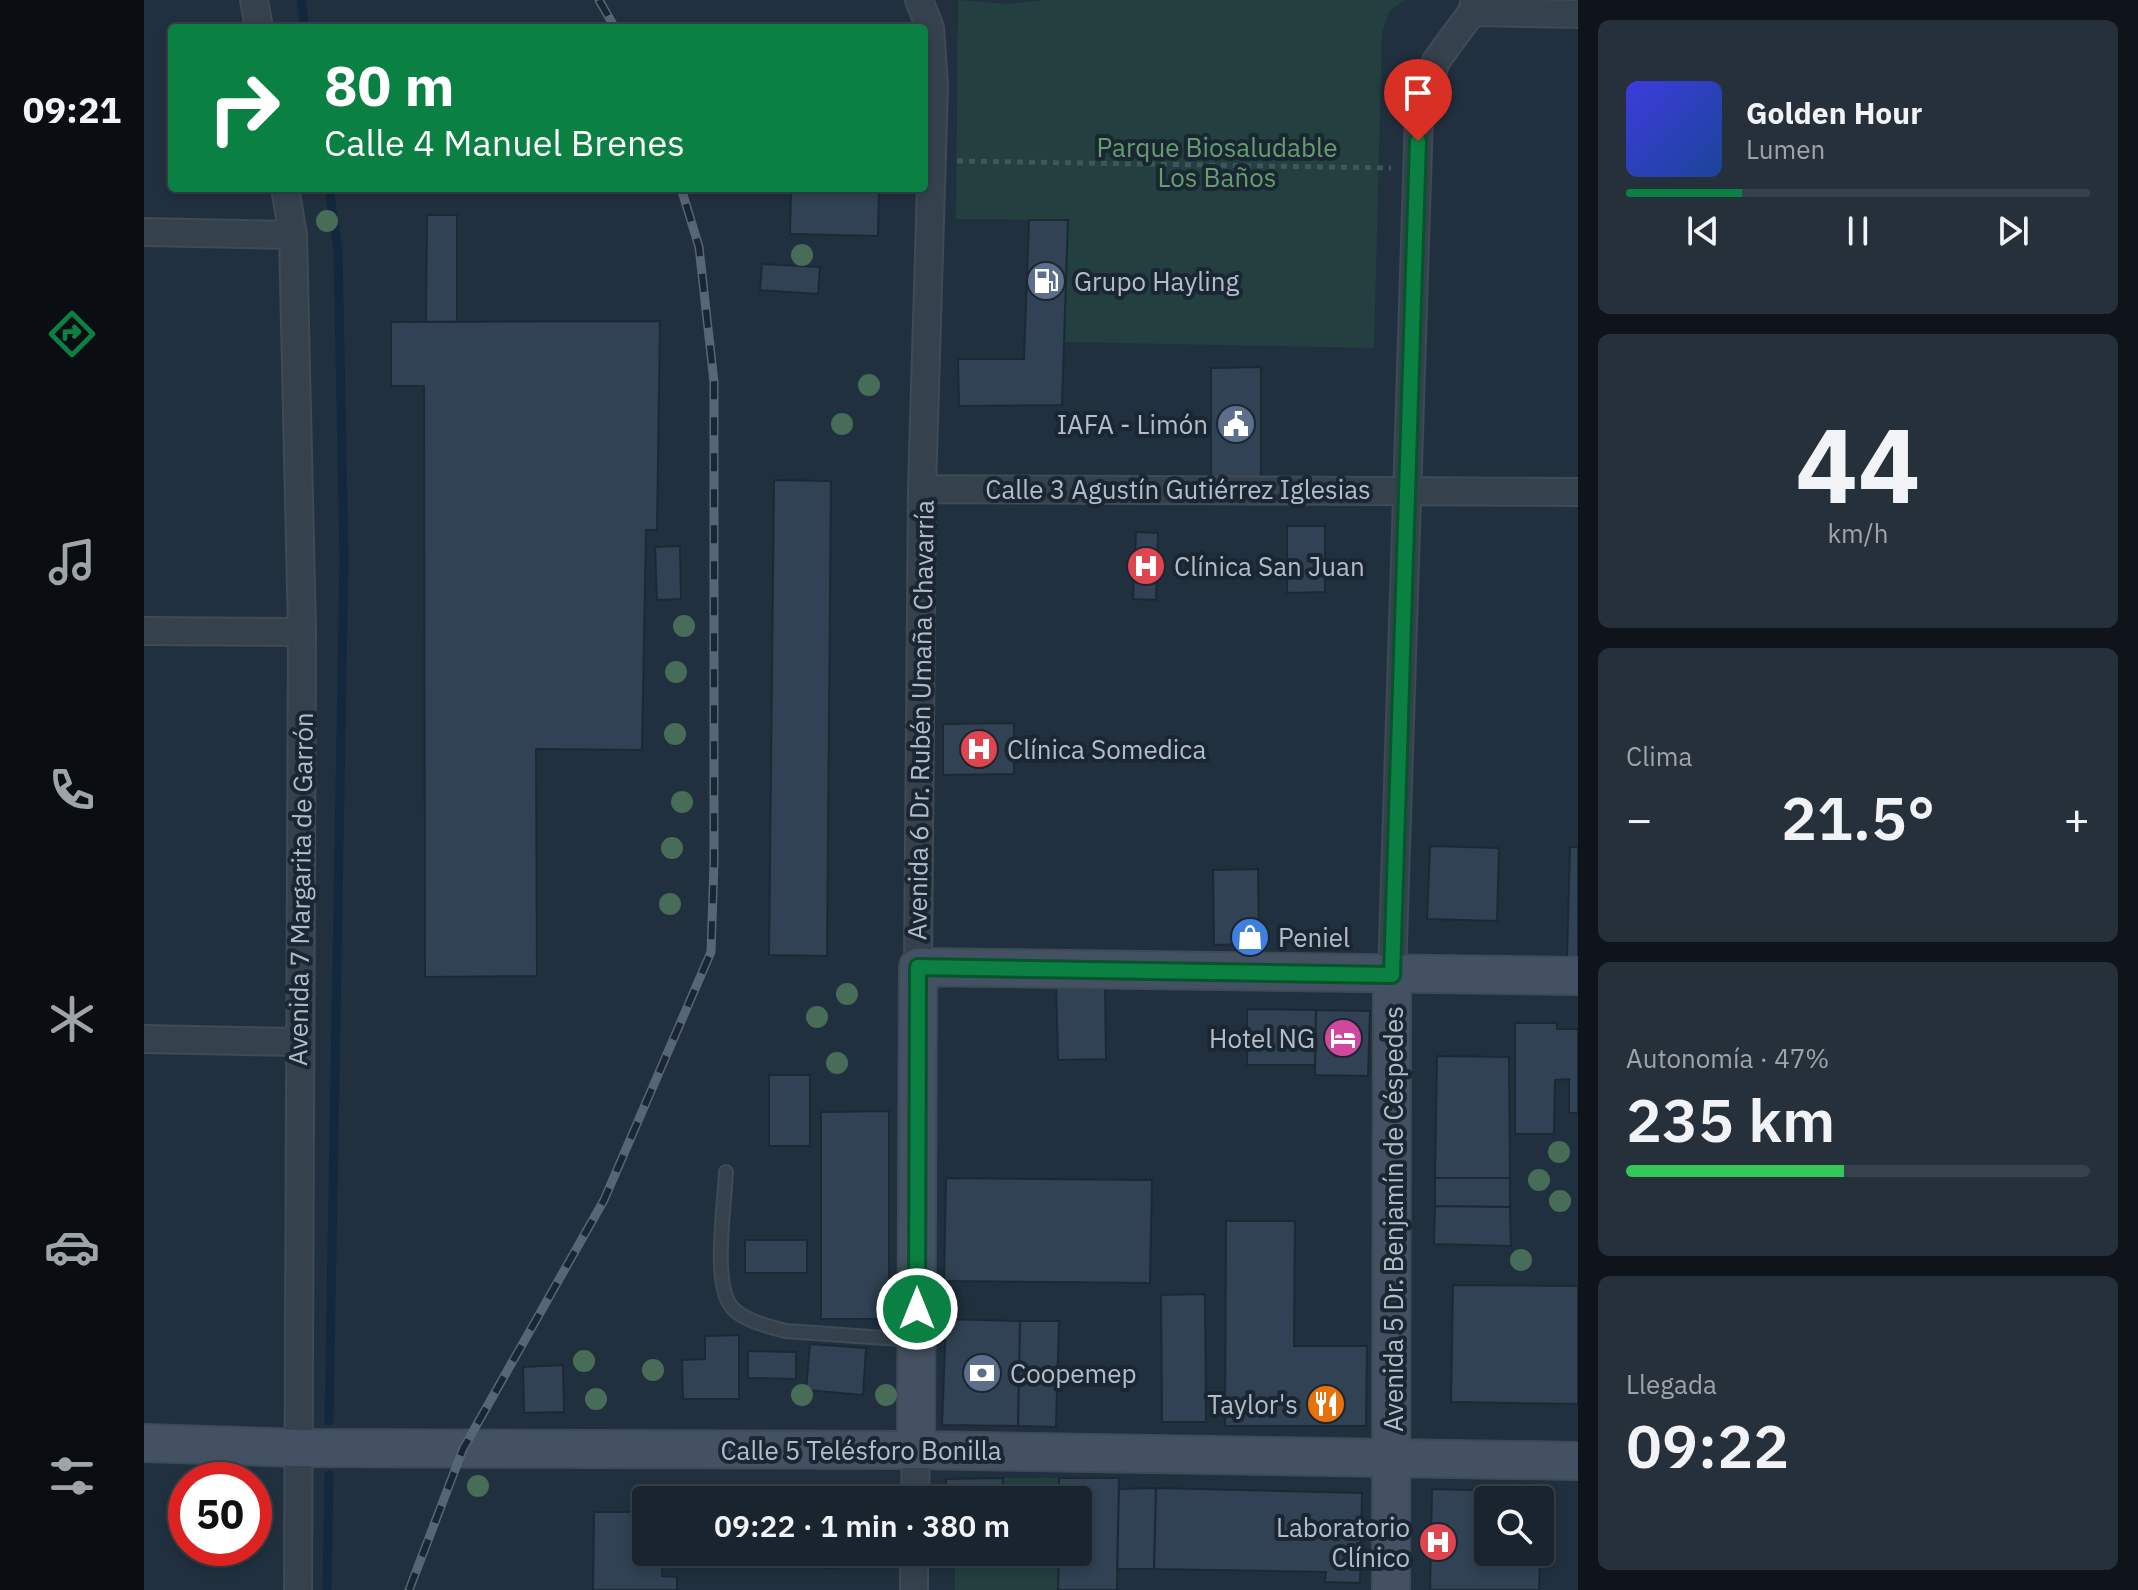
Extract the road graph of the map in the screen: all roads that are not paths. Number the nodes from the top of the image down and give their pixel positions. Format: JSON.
{"nodes":[{"id":1,"x":254,"y":0,"type":"edge"},
{"id":2,"x":919,"y":0,"type":"edge"},
{"id":3,"x":1474,"y":6,"type":"edge"},
{"id":4,"x":1578,"y":14,"type":"edge"},
{"id":5,"x":258,"y":24,"type":"edge"},
{"id":6,"x":286,"y":192,"type":"edge"},
{"id":7,"x":144,"y":232,"type":"edge"},
{"id":8,"x":293,"y":235,"type":"junction"},
{"id":9,"x":922,"y":489,"type":"junction"},
{"id":10,"x":1407,"y":489,"type":"junction"},
{"id":11,"x":1578,"y":492,"type":"edge"},
{"id":12,"x":144,"y":631,"type":"edge"},
{"id":13,"x":302,"y":632,"type":"junction"},
{"id":14,"x":918,"y":967,"type":"junction"},
{"id":15,"x":1392,"y":975,"type":"junction"},
{"id":16,"x":1578,"y":976,"type":"edge"},
{"id":17,"x":144,"y":1039,"type":"edge"},
{"id":18,"x":298,"y":1042,"type":"junction"},
{"id":19,"x":726,"y":1172,"type":"dead end"},
{"id":20,"x":917,"y":1340,"type":"junction"},
{"id":21,"x":144,"y":1443,"type":"edge"},
{"id":22,"x":300,"y":1448,"type":"junction"},
{"id":23,"x":916,"y":1450,"type":"junction"},
{"id":24,"x":1394,"y":1456,"type":"junction"},
{"id":25,"x":1578,"y":1461,"type":"edge"},
{"id":26,"x":915,"y":1486,"type":"edge"},
{"id":27,"x":914,"y":1566,"type":"edge"},
{"id":28,"x":298,"y":1590,"type":"edge"},
{"id":29,"x":914,"y":1590,"type":"edge"},
{"id":30,"x":1391,"y":1590,"type":"edge"}],
"edges":[{"from":1,"to":5,"type":"street"},
{"from":2,"to":9,"type":"street","name":"Avenida 6 Dr. Rubén Umaña Chavarría"},
{"from":3,"to":4,"type":"street"},
{"from":3,"to":10,"type":"street","name":"Avenida 5 Dr. Benjamín de Céspedes"},
{"from":6,"to":8,"type":"street","name":"Avenida 7 Margarita de Garrón"},
{"from":7,"to":8,"type":"street"},
{"from":8,"to":13,"type":"street","name":"Avenida 7 Margarita de Garrón"},
{"from":9,"to":10,"type":"street","name":"Calle 3 Agustín Gutiérrez Iglesias"},
{"from":9,"to":14,"type":"street","name":"Avenida 6 Dr. Rubén Umaña Chavarría"},
{"from":10,"to":11,"type":"street","name":"Calle 3 Agustín Gutiérrez Iglesias"},
{"from":10,"to":15,"type":"street","name":"Avenida 5 Dr. Benjamín de Céspedes"},
{"from":12,"to":13,"type":"street"},
{"from":13,"to":18,"type":"street","name":"Avenida 7 Margarita de Garrón"},
{"from":14,"to":15,"type":"main road"},
{"from":14,"to":20,"type":"main road","name":"Avenida 6 Dr. Rubén Umaña Chavarría"},
{"from":15,"to":16,"type":"main road"},
{"from":15,"to":24,"type":"main road","name":"Avenida 5 Dr. Benjamín de Céspedes"},
{"from":17,"to":18,"type":"street"},
{"from":18,"to":22,"type":"street","name":"Avenida 7 Margarita de Garrón"},
{"from":19,"to":20,"type":"lane"},
{"from":20,"to":23,"type":"main road","name":"Avenida 6 Dr. Rubén Umaña Chavarría"},
{"from":21,"to":22,"type":"main road","name":"Calle 5 Telésforo Bonilla"},
{"from":22,"to":23,"type":"main road","name":"Calle 5 Telésforo Bonilla"},
{"from":22,"to":28,"type":"street","name":"Avenida 7 Margarita de Garrón"},
{"from":23,"to":24,"type":"main road","name":"Calle 5 Telésforo Bonilla"},
{"from":23,"to":26,"type":"street","name":"Avenida 6 Dr. Rubén Umaña Chavarría"},
{"from":24,"to":25,"type":"main road","name":"Calle 5 Telésforo Bonilla"},
{"from":24,"to":30,"type":"main road","name":"Avenida 5 Dr. Benjamín de Céspedes"},
{"from":27,"to":29,"type":"street"}]}
